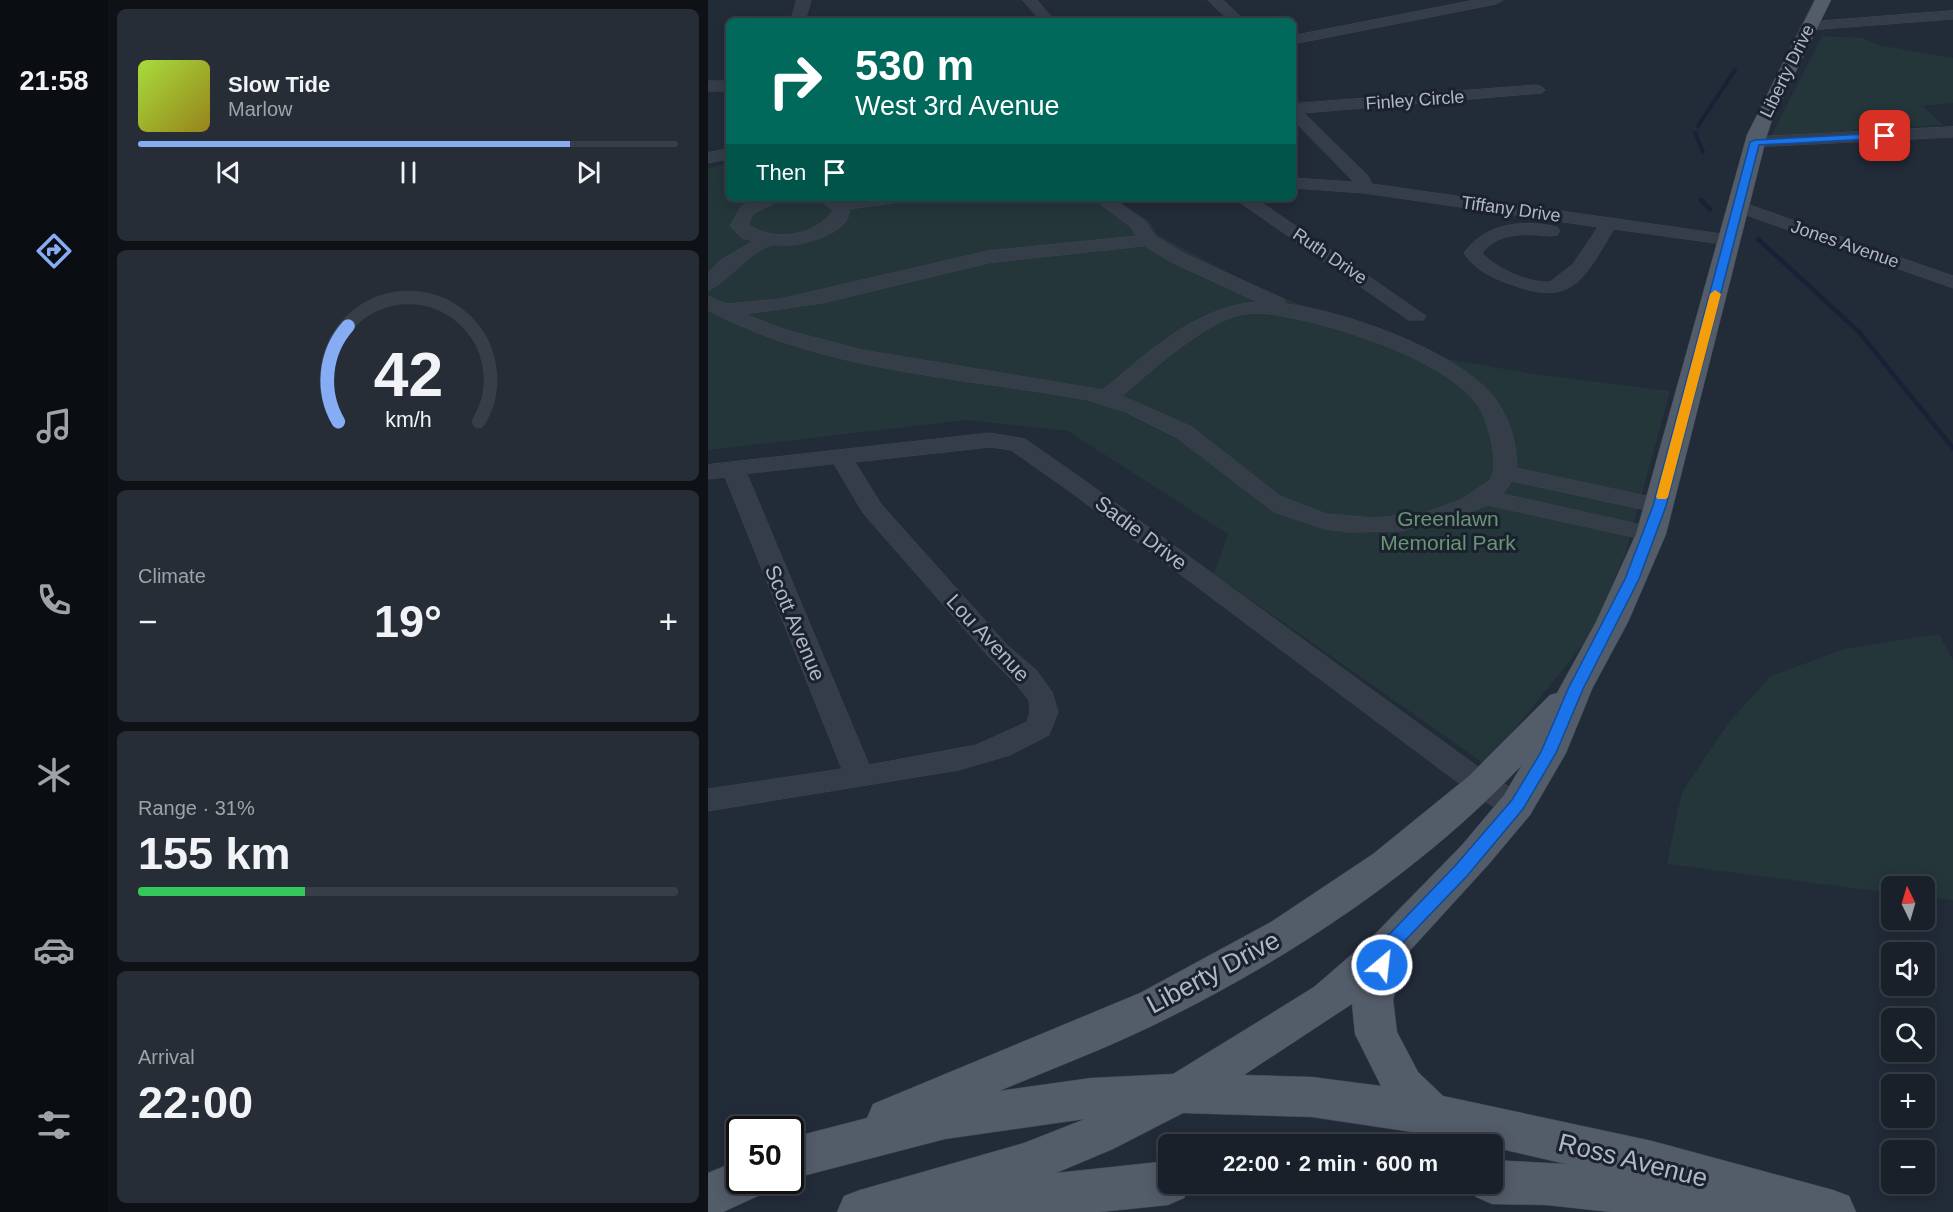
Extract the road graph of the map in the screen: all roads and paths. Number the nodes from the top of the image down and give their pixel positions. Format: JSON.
{"nodes":[{"id":1,"x":804,"y":0,"type":"edge"},
{"id":2,"x":1030,"y":0,"type":"edge"},
{"id":3,"x":1215,"y":0,"type":"edge"},
{"id":4,"x":1423,"y":0,"type":"edge"},
{"id":5,"x":1496,"y":0,"type":"edge"},
{"id":6,"x":1823,"y":0,"type":"edge"},
{"id":7,"x":1434,"y":13,"type":"junction"},
{"id":8,"x":1953,"y":15,"type":"edge"},
{"id":9,"x":799,"y":18,"type":"edge"},
{"id":10,"x":1045,"y":18,"type":"edge"},
{"id":11,"x":1235,"y":18,"type":"edge"},
{"id":12,"x":1809,"y":26,"type":"junction"},
{"id":13,"x":1296,"y":39,"type":"edge"},
{"id":14,"x":708,"y":86,"type":"edge"},
{"id":15,"x":726,"y":86,"type":"edge"},
{"id":16,"x":1537,"y":90,"type":"dead end"},
{"id":17,"x":1296,"y":110,"type":"edge"},
{"id":18,"x":1296,"y":113,"type":"edge"},
{"id":19,"x":1953,"y":132,"type":"edge"},
{"id":20,"x":1755,"y":142,"type":"junction"},
{"id":21,"x":726,"y":155,"type":"edge"},
{"id":22,"x":708,"y":158,"type":"edge"},
{"id":23,"x":1296,"y":183,"type":"edge"},
{"id":24,"x":1364,"y":188,"type":"junction"},
{"id":25,"x":766,"y":201,"type":"edge"},
{"id":26,"x":833,"y":201,"type":"edge"},
{"id":27,"x":1106,"y":201,"type":"edge"},
{"id":28,"x":1247,"y":201,"type":"edge"},
{"id":29,"x":1738,"y":206,"type":"junction"},
{"id":30,"x":1604,"y":230,"type":"junction"},
{"id":31,"x":770,"y":239,"type":"junction"},
{"id":32,"x":1148,"y":240,"type":"junction"},
{"id":33,"x":1729,"y":240,"type":"junction"},
{"id":34,"x":1953,"y":282,"type":"edge"},
{"id":35,"x":708,"y":284,"type":"edge"},
{"id":36,"x":714,"y":306,"type":"edge"},
{"id":37,"x":1288,"y":308,"type":"junction"},
{"id":38,"x":1416,"y":316,"type":"dead end"},
{"id":39,"x":1106,"y":398,"type":"junction"},
{"id":40,"x":840,"y":456,"type":"junction"},
{"id":41,"x":721,"y":470,"type":"edge"},
{"id":42,"x":1506,"y":473,"type":"junction"},
{"id":43,"x":1485,"y":497,"type":"junction"},
{"id":44,"x":1660,"y":506,"type":"junction"},
{"id":45,"x":1651,"y":534,"type":"junction"},
{"id":46,"x":1575,"y":689,"type":"junction"},
{"id":47,"x":860,"y":777,"type":"junction"},
{"id":48,"x":1482,"y":785,"type":"junction"},
{"id":49,"x":708,"y":800,"type":"edge"},
{"id":50,"x":1517,"y":805,"type":"junction"},
{"id":51,"x":1388,"y":948,"type":"junction"},
{"id":52,"x":1179,"y":1093,"type":"junction"},
{"id":53,"x":1431,"y":1113,"type":"junction"},
{"id":54,"x":804,"y":1154,"type":"edge"},
{"id":55,"x":804,"y":1156,"type":"edge"},
{"id":56,"x":1503,"y":1182,"type":"edge"},
{"id":57,"x":1158,"y":1185,"type":"edge"},
{"id":58,"x":726,"y":1188,"type":"edge"},
{"id":59,"x":708,"y":1197,"type":"edge"},
{"id":60,"x":1089,"y":1202,"type":"edge"},
{"id":61,"x":1018,"y":1205,"type":"edge"},
{"id":62,"x":860,"y":1212,"type":"edge"},
{"id":63,"x":935,"y":1212,"type":"edge"},
{"id":64,"x":1809,"y":1212,"type":"edge"},
{"id":65,"x":1833,"y":1212,"type":"edge"}],
"edges":[{"from":1,"to":9,"type":"street"},
{"from":2,"to":10,"type":"street"},
{"from":3,"to":11,"type":"street"},
{"from":4,"to":7,"type":"street"},
{"from":5,"to":7,"type":"street"},
{"from":6,"to":12,"type":"main road","name":"Liberty Drive"},
{"from":7,"to":13,"type":"street"},
{"from":8,"to":12,"type":"street"},
{"from":12,"to":20,"type":"main road","name":"Liberty Drive"},
{"from":14,"to":15,"type":"street"},
{"from":16,"to":17,"type":"street","name":"Finley Circle"},
{"from":18,"to":24,"type":"street"},
{"from":19,"to":20,"type":"street"},
{"from":20,"to":29,"type":"main road","name":"Liberty Drive"},
{"from":21,"to":22,"type":"street"},
{"from":23,"to":24,"type":"street","name":"Tiffany Drive"},
{"from":24,"to":30,"type":"street","name":"Tiffany Drive"},
{"from":25,"to":31,"type":"street"},
{"from":26,"to":31,"type":"street"},
{"from":27,"to":32,"type":"street"},
{"from":28,"to":38,"type":"street","name":"Ruth Drive"},
{"from":29,"to":33,"type":"main road","name":"Liberty Drive"},
{"from":29,"to":34,"type":"street","name":"Jones Avenue"},
{"from":30,"to":30,"type":"street"},
{"from":30,"to":33,"type":"street","name":"Tiffany Drive"},
{"from":31,"to":35,"type":"street"},
{"from":32,"to":36,"type":"street"},
{"from":32,"to":37,"type":"street"},
{"from":33,"to":44,"type":"main road","name":"Liberty Drive"},
{"from":36,"to":39,"type":"street"},
{"from":37,"to":39,"type":"street"},
{"from":37,"to":42,"type":"street"},
{"from":39,"to":43,"type":"street"},
{"from":40,"to":41,"type":"street","name":"Sadie Drive"},
{"from":40,"to":47,"type":"street","name":"Lou Avenue"},
{"from":40,"to":48,"type":"street","name":"Sadie Drive"},
{"from":41,"to":47,"type":"street","name":"Scott Avenue"},
{"from":42,"to":43,"type":"street"},
{"from":42,"to":44,"type":"street"},
{"from":43,"to":45,"type":"street"},
{"from":44,"to":45,"type":"main road","name":"Liberty Drive"},
{"from":45,"to":46,"type":"main road","name":"Liberty Drive"},
{"from":46,"to":48,"type":"main road","name":"Liberty Drive"},
{"from":46,"to":50,"type":"main road","name":"Liberty Drive"},
{"from":47,"to":49,"type":"street","name":"Lou Avenue"},
{"from":48,"to":50,"type":"street","name":"Sadie Drive"},
{"from":48,"to":54,"type":"main road","name":"Liberty Drive"},
{"from":50,"to":51,"type":"main road","name":"Liberty Drive"},
{"from":51,"to":52,"type":"main road","name":"Liberty Drive"},
{"from":51,"to":53,"type":"main road"},
{"from":52,"to":53,"type":"main road","name":"Ross Avenue"},
{"from":52,"to":55,"type":"main road","name":"Ross Avenue"},
{"from":52,"to":62,"type":"main road","name":"Liberty Drive"},
{"from":53,"to":65,"type":"main road","name":"Ross Avenue"},
{"from":56,"to":64,"type":"main road","name":"Ross Avenue"},
{"from":57,"to":60,"type":"main road"},
{"from":58,"to":59,"type":"main road"},
{"from":60,"to":61,"type":"main road"},
{"from":61,"to":63,"type":"main road"}]}
